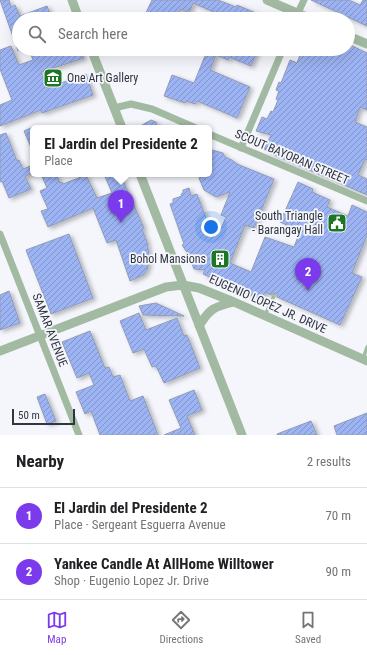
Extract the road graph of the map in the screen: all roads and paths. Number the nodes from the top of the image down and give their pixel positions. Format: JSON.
{"nodes":[{"id":1,"x":72,"y":0,"type":"edge"},
{"id":2,"x":267,"y":0,"type":"edge"},
{"id":3,"x":304,"y":0,"type":"edge"},
{"id":4,"x":76,"y":12,"type":"edge"},
{"id":5,"x":290,"y":12,"type":"edge"},
{"id":6,"x":299,"y":12,"type":"edge"},
{"id":7,"x":355,"y":39,"type":"edge"},
{"id":8,"x":367,"y":44,"type":"edge"},
{"id":9,"x":94,"y":56,"type":"edge"},
{"id":10,"x":280,"y":56,"type":"edge"},
{"id":11,"x":114,"y":108,"type":"junction"},
{"id":12,"x":121,"y":125,"type":"edge"},
{"id":13,"x":189,"y":125,"type":"edge"},
{"id":14,"x":212,"y":135,"type":"edge"},
{"id":15,"x":241,"y":148,"type":"junction"},
{"id":16,"x":141,"y":177,"type":"edge"},
{"id":17,"x":367,"y":201,"type":"edge"},
{"id":18,"x":0,"y":234,"type":"edge"},
{"id":19,"x":183,"y":285,"type":"junction"},
{"id":20,"x":274,"y":296,"type":"dead end"},
{"id":21,"x":234,"y":302,"type":"junction"},
{"id":22,"x":265,"y":316,"type":"junction"},
{"id":23,"x":199,"y":326,"type":"junction"},
{"id":24,"x":40,"y":336,"type":"junction"},
{"id":25,"x":367,"y":347,"type":"edge"},
{"id":26,"x":0,"y":351,"type":"edge"},
{"id":27,"x":365,"y":360,"type":"edge"},
{"id":28,"x":79,"y":435,"type":"edge"},
{"id":29,"x":242,"y":435,"type":"edge"}],
"edges":[{"from":1,"to":4,"type":"street"},
{"from":2,"to":5,"type":"street"},
{"from":3,"to":6,"type":"street"},
{"from":7,"to":8,"type":"street"},
{"from":9,"to":11,"type":"street"},
{"from":10,"to":15,"type":"street"},
{"from":11,"to":12,"type":"street"},
{"from":11,"to":13,"type":"street"},
{"from":14,"to":15,"type":"street","name":"SCOUT BAYORAN STREET"},
{"from":15,"to":17,"type":"street","name":"SCOUT BAYORAN STREET"},
{"from":16,"to":19,"type":"street"},
{"from":18,"to":24,"type":"street","name":"SAMAR AVENUE"},
{"from":19,"to":21,"type":"street","name":"EUGENIO LOPEZ JR. DRIVE"},
{"from":19,"to":23,"type":"street"},
{"from":19,"to":24,"type":"street","name":"EUGENIO LOPEZ JR. DRIVE"},
{"from":20,"to":22,"type":"lane"},
{"from":21,"to":22,"type":"street","name":"EUGENIO LOPEZ JR. DRIVE"},
{"from":21,"to":23,"type":"street"},
{"from":22,"to":27,"type":"street","name":"EUGENIO LOPEZ JR. DRIVE"},
{"from":23,"to":29,"type":"street"},
{"from":24,"to":26,"type":"street","name":"EUGENIO LOPEZ JR. DRIVE"},
{"from":24,"to":28,"type":"street","name":"SAMAR AVENUE"},
{"from":25,"to":27,"type":"lane"}]}
